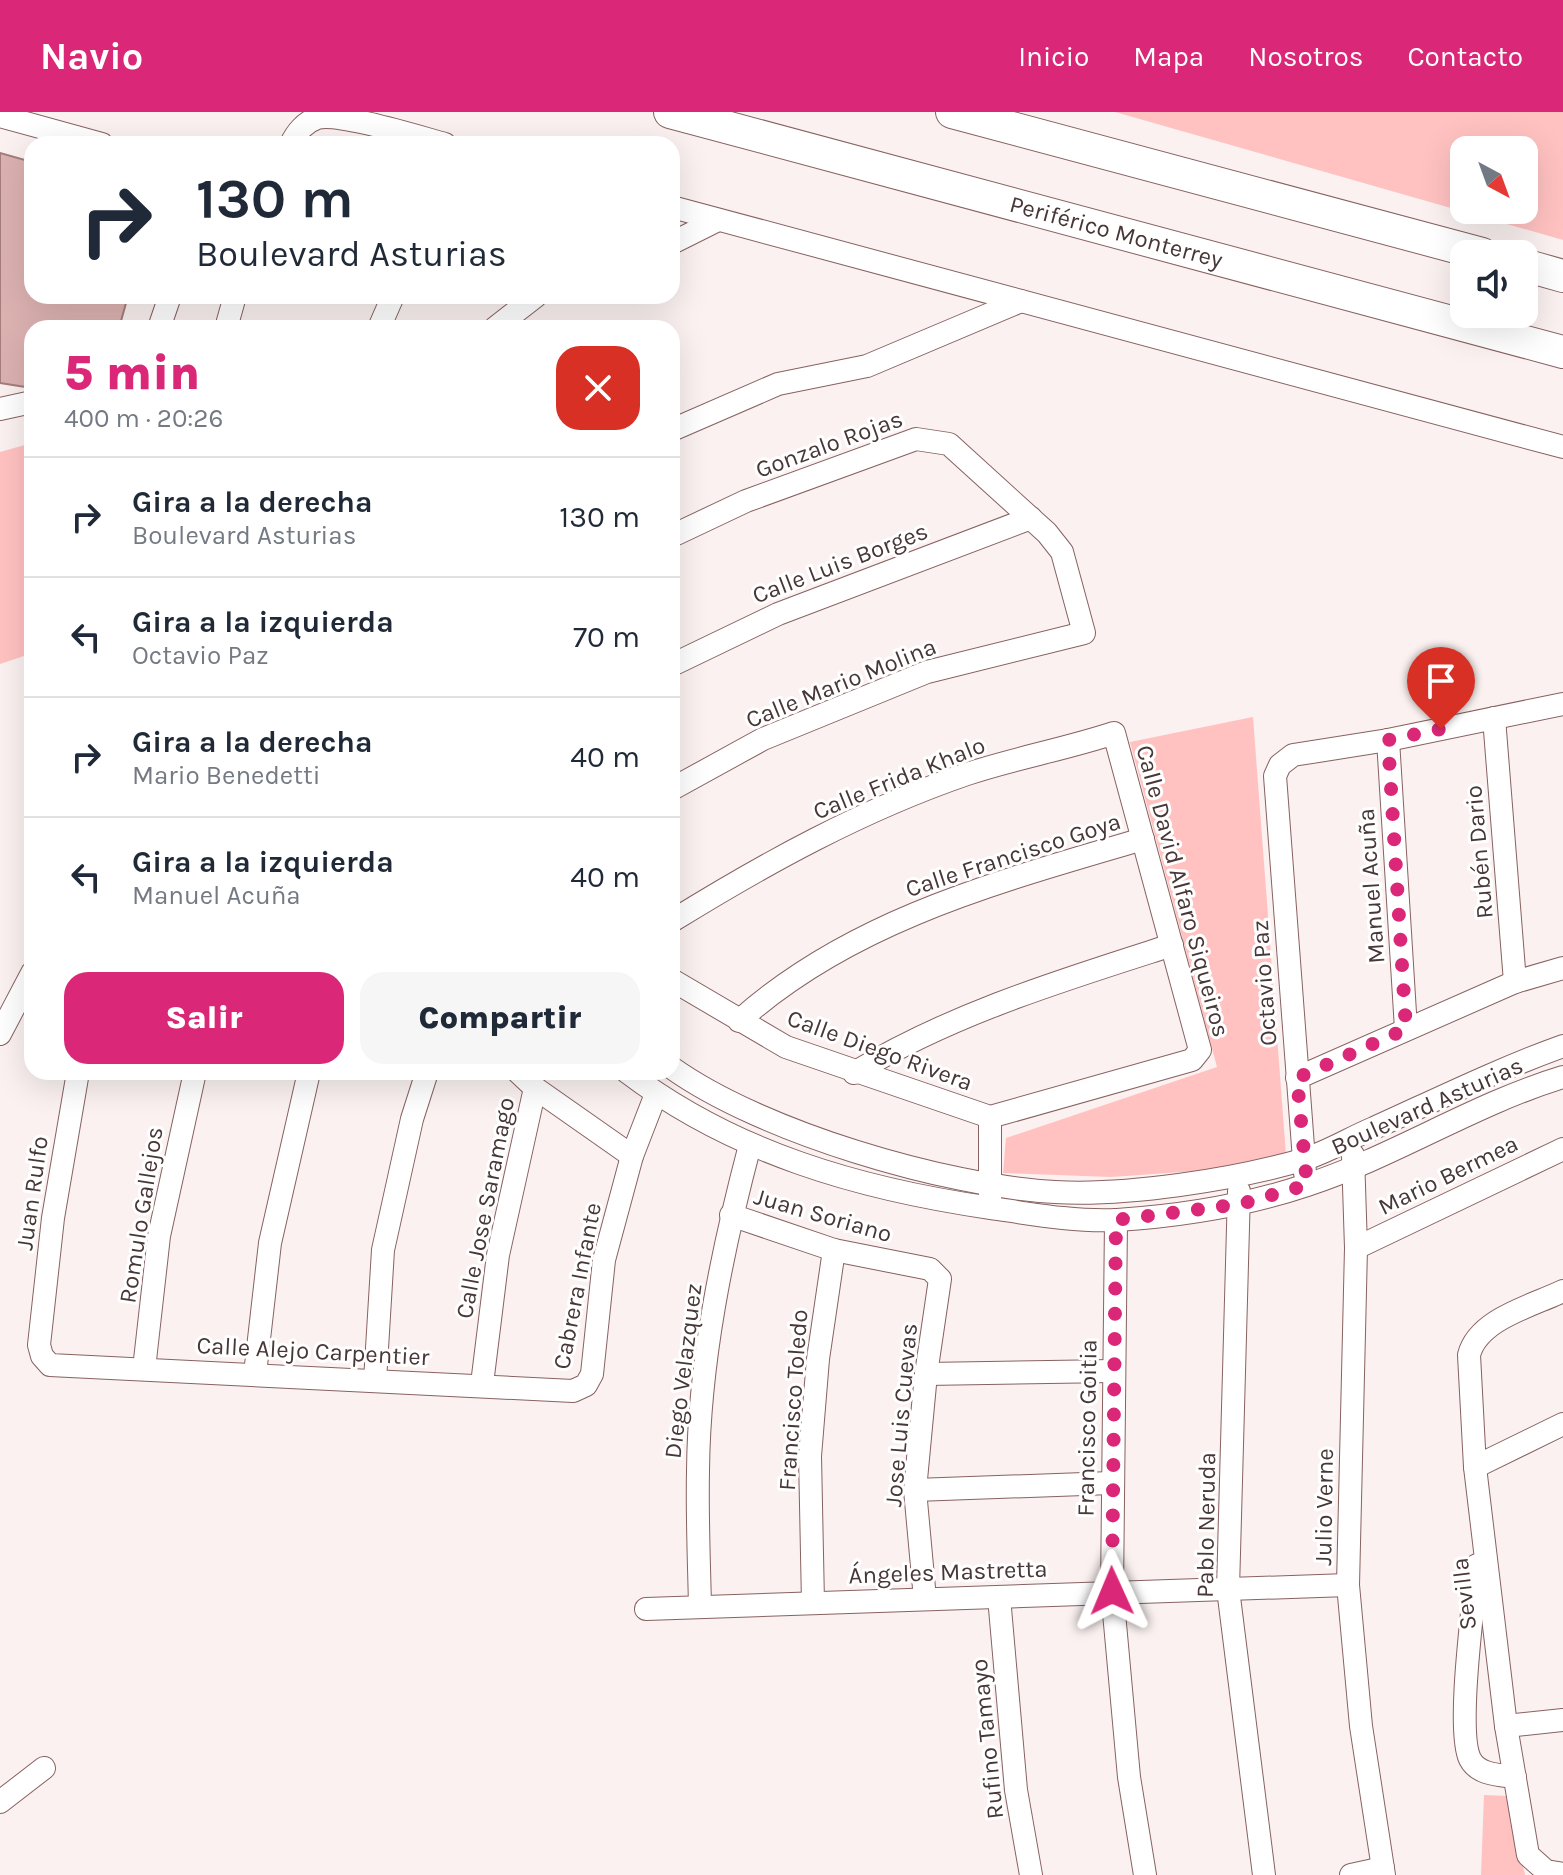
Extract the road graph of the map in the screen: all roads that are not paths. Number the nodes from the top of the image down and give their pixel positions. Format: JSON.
{"nodes":[{"id":1,"x":670,"y":112,"type":"edge"},
{"id":2,"x":952,"y":112,"type":"edge"},
{"id":3,"x":0,"y":116,"type":"edge"},
{"id":4,"x":73,"y":136,"type":"edge"},
{"id":5,"x":297,"y":136,"type":"edge"},
{"id":6,"x":413,"y":136,"type":"edge"},
{"id":7,"x":680,"y":209,"type":"edge"},
{"id":8,"x":718,"y":220,"type":"junction"},
{"id":9,"x":680,"y":239,"type":"edge"},
{"id":10,"x":1450,"y":245,"type":"edge"},
{"id":11,"x":1538,"y":269,"type":"edge"},
{"id":12,"x":1563,"y":276,"type":"edge"},
{"id":13,"x":1021,"y":301,"type":"junction"},
{"id":14,"x":526,"y":304,"type":"edge"},
{"id":15,"x":505,"y":320,"type":"edge"},
{"id":16,"x":1563,"y":352,"type":"edge"},
{"id":17,"x":24,"y":404,"type":"edge"},
{"id":18,"x":0,"y":409,"type":"edge"},
{"id":19,"x":680,"y":427,"type":"edge"},
{"id":20,"x":1563,"y":447,"type":"edge"},
{"id":21,"x":1031,"y":518,"type":"junction"},
{"id":22,"x":680,"y":532,"type":"edge"},
{"id":23,"x":1084,"y":633,"type":"joint"},
{"id":24,"x":680,"y":661,"type":"edge"},
{"id":25,"x":1563,"y":704,"type":"edge"},
{"id":26,"x":1494,"y":718,"type":"junction"},
{"id":27,"x":1114,"y":733,"type":"joint"},
{"id":28,"x":1388,"y":740,"type":"junction"},
{"id":29,"x":680,"y":785,"type":"edge"},
{"id":30,"x":1143,"y":839,"type":"junction"},
{"id":31,"x":680,"y":916,"type":"edge"},
{"id":32,"x":1172,"y":945,"type":"junction"},
{"id":33,"x":1563,"y":968,"type":"edge"},
{"id":34,"x":1515,"y":982,"type":"junction"},
{"id":35,"x":680,"y":985,"type":"edge"},
{"id":36,"x":24,"y":988,"type":"edge"},
{"id":37,"x":739,"y":1021,"type":"junction"},
{"id":38,"x":1406,"y":1029,"type":"junction"},
{"id":39,"x":0,"y":1034,"type":"edge"},
{"id":40,"x":1563,"y":1046,"type":"edge"},
{"id":41,"x":1192,"y":1060,"type":"joint"},
{"id":42,"x":854,"y":1073,"type":"junction"},
{"id":43,"x":680,"y":1074,"type":"edge"},
{"id":44,"x":1563,"y":1077,"type":"edge"},
{"id":45,"x":1297,"y":1078,"type":"junction"},
{"id":46,"x":77,"y":1080,"type":"edge"},
{"id":47,"x":193,"y":1080,"type":"edge"},
{"id":48,"x":307,"y":1080,"type":"edge"},
{"id":49,"x":424,"y":1080,"type":"edge"},
{"id":50,"x":526,"y":1080,"type":"edge"},
{"id":51,"x":638,"y":1080,"type":"edge"},
{"id":52,"x":535,"y":1088,"type":"junction"},
{"id":53,"x":656,"y":1094,"type":"junction"},
{"id":54,"x":990,"y":1117,"type":"junction"},
{"id":55,"x":1351,"y":1138,"type":"junction"},
{"id":56,"x":750,"y":1145,"type":"junction"},
{"id":57,"x":1563,"y":1149,"type":"edge"},
{"id":58,"x":632,"y":1156,"type":"junction"},
{"id":59,"x":1304,"y":1159,"type":"junction"},
{"id":60,"x":1354,"y":1167,"type":"junction"},
{"id":61,"x":1237,"y":1174,"type":"junction"},
{"id":62,"x":990,"y":1184,"type":"junction"},
{"id":63,"x":1307,"y":1185,"type":"junction"},
{"id":64,"x":1241,"y":1204,"type":"junction"},
{"id":65,"x":990,"y":1208,"type":"junction"},
{"id":66,"x":731,"y":1215,"type":"junction"},
{"id":67,"x":1116,"y":1220,"type":"junction"},
{"id":68,"x":1356,"y":1248,"type":"junction"},
{"id":69,"x":834,"y":1250,"type":"junction"},
{"id":70,"x":940,"y":1283,"type":"joint"},
{"id":71,"x":1563,"y":1291,"type":"edge"},
{"id":72,"x":50,"y":1365,"type":"joint"},
{"id":73,"x":144,"y":1369,"type":"junction"},
{"id":74,"x":1113,"y":1371,"type":"junction"},
{"id":75,"x":255,"y":1374,"type":"junction"},
{"id":76,"x":926,"y":1374,"type":"junction"},
{"id":77,"x":375,"y":1381,"type":"junction"},
{"id":78,"x":482,"y":1384,"type":"junction"},
{"id":79,"x":573,"y":1391,"type":"joint"},
{"id":80,"x":1563,"y":1424,"type":"edge"},
{"id":81,"x":1475,"y":1467,"type":"junction"},
{"id":82,"x":1111,"y":1483,"type":"junction"},
{"id":83,"x":915,"y":1490,"type":"junction"},
{"id":84,"x":1482,"y":1520,"type":"junction"},
{"id":85,"x":1348,"y":1585,"type":"junction"},
{"id":86,"x":1228,"y":1589,"type":"junction"},
{"id":87,"x":1112,"y":1591,"type":"junction"},
{"id":88,"x":999,"y":1597,"type":"junction"},
{"id":89,"x":925,"y":1599,"type":"junction"},
{"id":90,"x":813,"y":1603,"type":"junction"},
{"id":91,"x":700,"y":1606,"type":"junction"},
{"id":92,"x":646,"y":1609,"type":"dead end"},
{"id":93,"x":1563,"y":1720,"type":"edge"},
{"id":94,"x":1506,"y":1726,"type":"junction"},
{"id":95,"x":44,"y":1768,"type":"dead end"},
{"id":96,"x":1515,"y":1777,"type":"junction"},
{"id":97,"x":0,"y":1802,"type":"edge"},
{"id":98,"x":1384,"y":1872,"type":"edge"},
{"id":99,"x":1563,"y":1874,"type":"edge"},
{"id":100,"x":1031,"y":1875,"type":"edge"},
{"id":101,"x":1145,"y":1875,"type":"edge"},
{"id":102,"x":1264,"y":1875,"type":"edge"},
{"id":103,"x":1351,"y":1875,"type":"edge"}],
"edges":[{"from":1,"to":16,"type":"highway","name":"Periférico Monterrey"},
{"from":2,"to":10,"type":"highway"},
{"from":3,"to":4,"type":"street"},
{"from":5,"to":6,"type":"street"},
{"from":7,"to":8,"type":"street"},
{"from":8,"to":9,"type":"street"},
{"from":8,"to":13,"type":"street"},
{"from":11,"to":12,"type":"highway"},
{"from":13,"to":19,"type":"street"},
{"from":13,"to":20,"type":"street"},
{"from":14,"to":15,"type":"street"},
{"from":17,"to":18,"type":"street"},
{"from":21,"to":22,"type":"street","name":"Gonzalo Rojas"},
{"from":21,"to":23,"type":"street","name":"Gonzalo Rojas"},
{"from":21,"to":24,"type":"street","name":"Calle Luis Borges"},
{"from":23,"to":29,"type":"street","name":"Calle Mario Molina"},
{"from":25,"to":26,"type":"street"},
{"from":26,"to":28,"type":"street"},
{"from":26,"to":34,"type":"street","name":"Rubén Dario"},
{"from":27,"to":30,"type":"street","name":"Calle David Alfaro Siqueiros"},
{"from":27,"to":31,"type":"street","name":"Calle Frida Khalo"},
{"from":28,"to":38,"type":"street","name":"Manuel Acuña"},
{"from":28,"to":45,"type":"street","name":"Octavio Paz"},
{"from":30,"to":32,"type":"street","name":"Calle David Alfaro Siqueiros"},
{"from":30,"to":37,"type":"street","name":"Calle Francisco Goya"},
{"from":32,"to":41,"type":"street","name":"Calle David Alfaro Siqueiros"},
{"from":32,"to":42,"type":"street"},
{"from":33,"to":34,"type":"street"},
{"from":34,"to":38,"type":"street"},
{"from":35,"to":37,"type":"street","name":"Calle Diego Rivera"},
{"from":36,"to":39,"type":"street"},
{"from":37,"to":42,"type":"street","name":"Calle Diego Rivera"},
{"from":38,"to":45,"type":"street"},
{"from":40,"to":55,"type":"street","name":"Boulevard Asturias"},
{"from":41,"to":54,"type":"street","name":"Calle Diego Rivera"},
{"from":42,"to":54,"type":"street","name":"Calle Diego Rivera"},
{"from":43,"to":62,"type":"street","name":"Boulevard Asturias"},
{"from":44,"to":60,"type":"street","name":"Boulevard Asturias"},
{"from":45,"to":59,"type":"street","name":"Octavio Paz"},
{"from":46,"to":72,"type":"street","name":"Juan Rulfo"},
{"from":47,"to":73,"type":"street","name":"Romulo Gallejos"},
{"from":48,"to":75,"type":"street"},
{"from":49,"to":77,"type":"street"},
{"from":50,"to":52,"type":"street"},
{"from":51,"to":53,"type":"street","name":"Boulevard Asturias"},
{"from":52,"to":58,"type":"street"},
{"from":52,"to":78,"type":"street","name":"Calle Jose Saramago"},
{"from":53,"to":56,"type":"street","name":"Boulevard Asturias"},
{"from":53,"to":58,"type":"street","name":"Cabrera Infante"},
{"from":54,"to":62,"type":"street","name":"Calle Diego Rivera"},
{"from":55,"to":59,"type":"street","name":"Boulevard Asturias"},
{"from":55,"to":60,"type":"street","name":"Julio Verne"},
{"from":56,"to":65,"type":"street","name":"Boulevard Asturias"},
{"from":56,"to":66,"type":"street","name":"Diego Velazquez"},
{"from":57,"to":68,"type":"street","name":"Mario Bermea"},
{"from":58,"to":79,"type":"street","name":"Cabrera Infante"},
{"from":59,"to":61,"type":"street","name":"Boulevard Asturias"},
{"from":59,"to":63,"type":"street","name":"Octavio Paz"},
{"from":60,"to":63,"type":"street","name":"Boulevard Asturias"},
{"from":60,"to":68,"type":"street","name":"Julio Verne"},
{"from":61,"to":62,"type":"street","name":"Boulevard Asturias"},
{"from":61,"to":64,"type":"street","name":"Pablo Neruda"},
{"from":62,"to":65,"type":"street","name":"Calle Diego Rivera"},
{"from":63,"to":64,"type":"street","name":"Boulevard Asturias"},
{"from":64,"to":67,"type":"street","name":"Boulevard Asturias"},
{"from":64,"to":86,"type":"street","name":"Pablo Neruda"},
{"from":65,"to":67,"type":"street","name":"Boulevard Asturias"},
{"from":66,"to":69,"type":"street","name":"Juan Soriano"},
{"from":66,"to":91,"type":"street","name":"Diego Velazquez"},
{"from":67,"to":74,"type":"street","name":"Francisco Goitia"},
{"from":68,"to":85,"type":"street","name":"Julio Verne"},
{"from":69,"to":70,"type":"street","name":"Juan Soriano"},
{"from":69,"to":90,"type":"street","name":"Francisco Toledo"},
{"from":70,"to":76,"type":"street","name":"Jose Luis Cuevas"},
{"from":71,"to":81,"type":"street","name":"Sevilla"},
{"from":72,"to":73,"type":"street","name":"Calle Alejo Carpentier"},
{"from":73,"to":75,"type":"street","name":"Calle Alejo Carpentier"},
{"from":74,"to":76,"type":"street"},
{"from":74,"to":82,"type":"street","name":"Francisco Goitia"},
{"from":75,"to":77,"type":"street","name":"Calle Alejo Carpentier"},
{"from":76,"to":83,"type":"street","name":"Jose Luis Cuevas"},
{"from":77,"to":78,"type":"street","name":"Calle Alejo Carpentier"},
{"from":78,"to":79,"type":"street","name":"Calle Alejo Carpentier"},
{"from":80,"to":81,"type":"street"},
{"from":81,"to":84,"type":"street","name":"Sevilla"},
{"from":82,"to":83,"type":"street"},
{"from":82,"to":87,"type":"street","name":"Francisco Goitia"},
{"from":83,"to":89,"type":"street","name":"Jose Luis Cuevas"},
{"from":84,"to":94,"type":"street","name":"Sevilla"},
{"from":84,"to":96,"type":"street"},
{"from":85,"to":86,"type":"street","name":"Ángeles Mastretta"},
{"from":85,"to":98,"type":"street","name":"Julio Verne"},
{"from":86,"to":87,"type":"street","name":"Ángeles Mastretta"},
{"from":86,"to":102,"type":"street","name":"Pablo Neruda"},
{"from":87,"to":88,"type":"street","name":"Ángeles Mastretta"},
{"from":87,"to":101,"type":"street","name":"Francisco Goitia"},
{"from":88,"to":89,"type":"street","name":"Ángeles Mastretta"},
{"from":88,"to":100,"type":"street","name":"Rufino Tamayo"},
{"from":89,"to":90,"type":"street","name":"Ángeles Mastretta"},
{"from":90,"to":91,"type":"street","name":"Ángeles Mastretta"},
{"from":91,"to":92,"type":"street","name":"Ángeles Mastretta"},
{"from":93,"to":94,"type":"street"},
{"from":94,"to":96,"type":"street","name":"Sevilla"},
{"from":95,"to":97,"type":"street"},
{"from":96,"to":99,"type":"street","name":"Sevilla"},
{"from":98,"to":103,"type":"street"}]}
